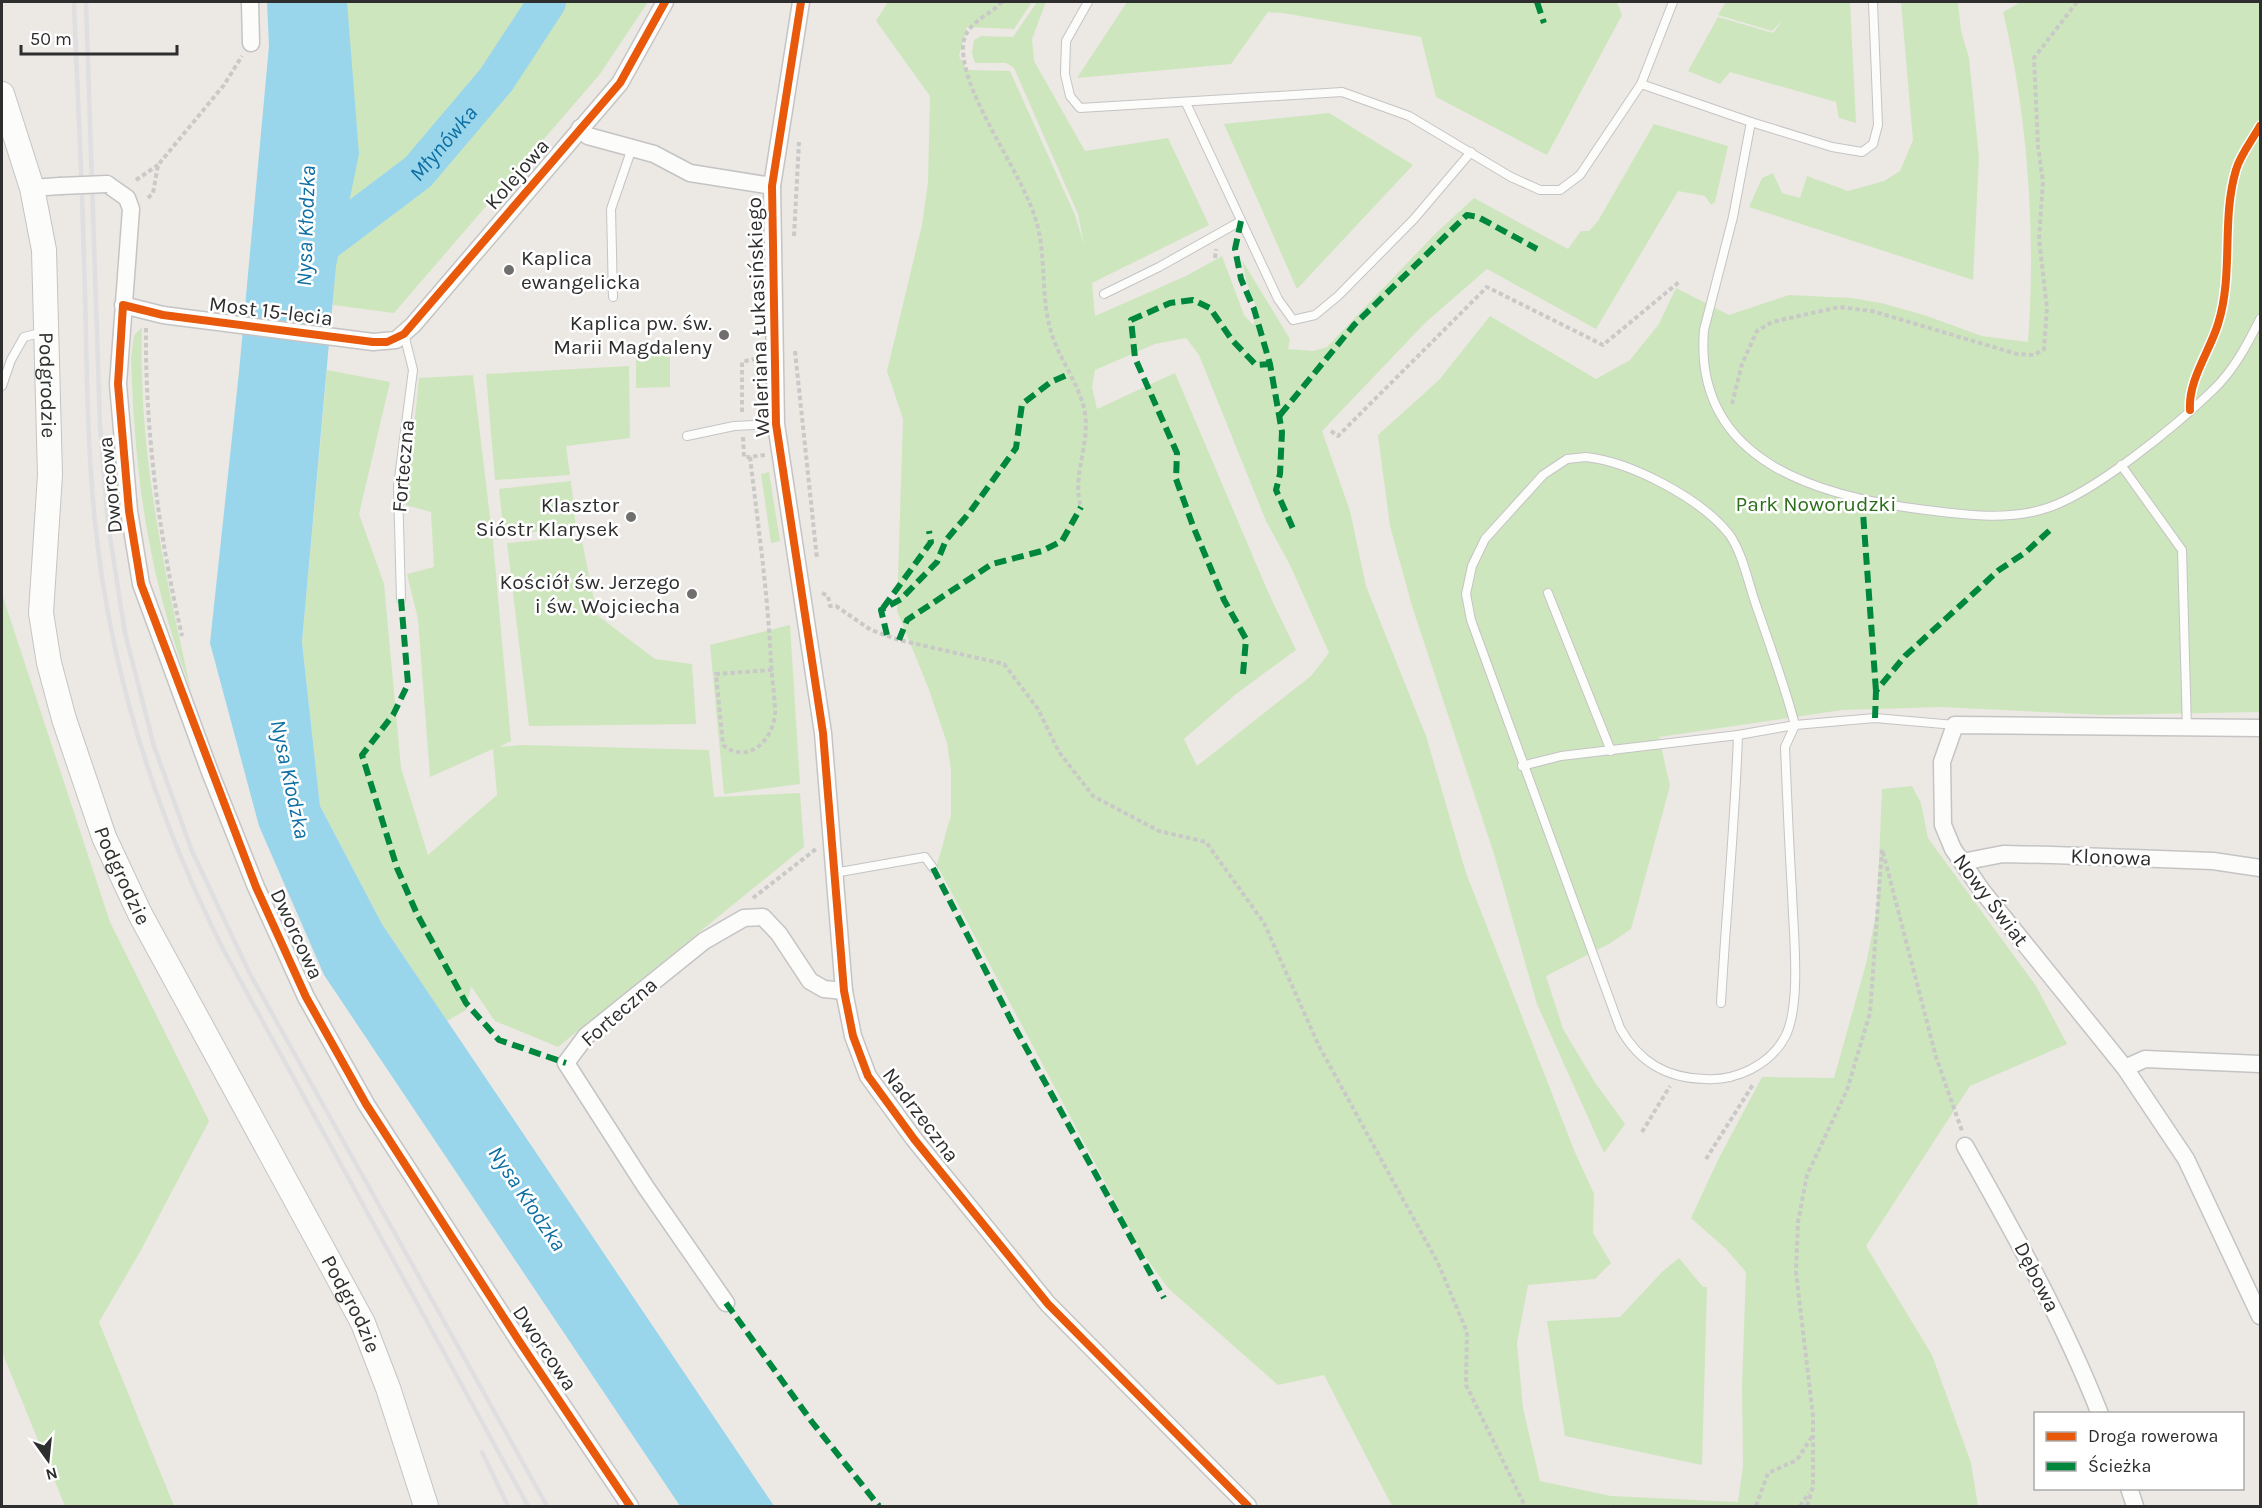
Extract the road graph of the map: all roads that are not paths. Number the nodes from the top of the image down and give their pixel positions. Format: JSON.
{"nodes":[{"id":1,"x":250,"y":2,"type":"edge"},
{"id":2,"x":665,"y":2,"type":"edge"},
{"id":3,"x":801,"y":2,"type":"edge"},
{"id":4,"x":1088,"y":2,"type":"edge"},
{"id":5,"x":1673,"y":2,"type":"edge"},
{"id":6,"x":1873,"y":2,"type":"edge"},
{"id":7,"x":251,"y":43,"type":"road end"},
{"id":8,"x":1641,"y":84,"type":"junction"},
{"id":9,"x":2,"y":94,"type":"edge"},
{"id":10,"x":1186,"y":103,"type":"junction"},
{"id":11,"x":1752,"y":122,"type":"junction"},
{"id":12,"x":580,"y":128,"type":"junction"},
{"id":13,"x":632,"y":148,"type":"junction"},
{"id":14,"x":1471,"y":152,"type":"junction"},
{"id":15,"x":772,"y":186,"type":"junction"},
{"id":16,"x":32,"y":188,"type":"junction"},
{"id":17,"x":1242,"y":221,"type":"junction"},
{"id":18,"x":1104,"y":294,"type":"dead end"},
{"id":19,"x":613,"y":297,"type":"dead end"},
{"id":20,"x":123,"y":305,"type":"junction"},
{"id":21,"x":2260,"y":319,"type":"edge"},
{"id":22,"x":47,"y":331,"type":"junction"},
{"id":23,"x":404,"y":334,"type":"junction"},
{"id":24,"x":2,"y":386,"type":"edge"},
{"id":25,"x":776,"y":424,"type":"junction"},
{"id":26,"x":687,"y":436,"type":"dead end"},
{"id":27,"x":2121,"y":465,"type":"junction"},
{"id":28,"x":1548,"y":593,"type":"dead end"},
{"id":29,"x":401,"y":599,"type":"dead end"},
{"id":30,"x":807,"y":631,"type":"joint"},
{"id":31,"x":1795,"y":725,"type":"junction"},
{"id":32,"x":1955,"y":725,"type":"junction"},
{"id":33,"x":2260,"y":728,"type":"edge"},
{"id":34,"x":2187,"y":729,"type":"junction"},
{"id":35,"x":1738,"y":735,"type":"junction"},
{"id":36,"x":1611,"y":751,"type":"junction"},
{"id":37,"x":1522,"y":766,"type":"junction"},
{"id":38,"x":1962,"y":862,"type":"junction"},
{"id":39,"x":933,"y":868,"type":"dead end"},
{"id":40,"x":2260,"y":868,"type":"edge"},
{"id":41,"x":834,"y":873,"type":"junction"},
{"id":42,"x":843,"y":991,"type":"junction"},
{"id":43,"x":1720,"y":1003,"type":"dead end"},
{"id":44,"x":2260,"y":1064,"type":"edge"},
{"id":45,"x":2126,"y":1068,"type":"junction"},
{"id":46,"x":1965,"y":1146,"type":"road end"},
{"id":47,"x":726,"y":1303,"type":"dead end"},
{"id":48,"x":2260,"y":1316,"type":"edge"},
{"id":49,"x":2100,"y":1412,"type":"edge"},
{"id":50,"x":2130,"y":1490,"type":"edge"},
{"id":51,"x":426,"y":1506,"type":"edge"},
{"id":52,"x":630,"y":1506,"type":"edge"},
{"id":53,"x":1248,"y":1506,"type":"edge"},
{"id":54,"x":2135,"y":1506,"type":"edge"}],
"edges":[{"from":1,"to":7,"type":"street"},
{"from":2,"to":12,"type":"street","name":"Kolejowa"},
{"from":3,"to":15,"type":"street","name":"Waleriana Łukasińskiego"},
{"from":4,"to":10,"type":"lane"},
{"from":5,"to":8,"type":"lane"},
{"from":6,"to":11,"type":"lane"},
{"from":8,"to":11,"type":"lane"},
{"from":8,"to":14,"type":"lane"},
{"from":9,"to":16,"type":"main road","name":"Podgrodzie"},
{"from":10,"to":14,"type":"lane"},
{"from":10,"to":17,"type":"lane"},
{"from":11,"to":27,"type":"lane"},
{"from":12,"to":13,"type":"street"},
{"from":12,"to":23,"type":"street","name":"Kolejowa"},
{"from":13,"to":15,"type":"street"},
{"from":13,"to":19,"type":"lane"},
{"from":14,"to":17,"type":"lane"},
{"from":15,"to":25,"type":"street","name":"Waleriana Łukasińskiego"},
{"from":16,"to":20,"type":"street","name":"Dworcowa","bridge":true},
{"from":16,"to":22,"type":"main road","name":"Podgrodzie"},
{"from":17,"to":18,"type":"lane"},
{"from":20,"to":23,"type":"street","name":"Most 15-lecia"},
{"from":20,"to":52,"type":"street","name":"Dworcowa"},
{"from":21,"to":27,"type":"lane"},
{"from":22,"to":24,"type":"lane"},
{"from":22,"to":51,"type":"main road","name":"Podgrodzie"},
{"from":23,"to":29,"type":"lane","name":"Forteczna"},
{"from":25,"to":26,"type":"lane"},
{"from":25,"to":30,"type":"street","name":"Waleriana Łukasińskiego"},
{"from":27,"to":34,"type":"lane"},
{"from":28,"to":36,"type":"lane"},
{"from":30,"to":41,"type":"street","name":"Nadrzeczna"},
{"from":31,"to":32,"type":"lane"},
{"from":31,"to":35,"type":"lane"},
{"from":31,"to":37,"type":"lane"},
{"from":31,"to":37,"type":"lane"},
{"from":32,"to":34,"type":"street"},
{"from":32,"to":38,"type":"street","name":"Nowy Świat"},
{"from":33,"to":34,"type":"street"},
{"from":35,"to":36,"type":"lane"},
{"from":35,"to":43,"type":"lane"},
{"from":36,"to":37,"type":"lane"},
{"from":38,"to":40,"type":"street","name":"Klonowa"},
{"from":38,"to":45,"type":"street","name":"Nowy Świat"},
{"from":39,"to":41,"type":"lane"},
{"from":41,"to":42,"type":"street","name":"Nadrzeczna"},
{"from":42,"to":47,"type":"street","name":"Forteczna"},
{"from":42,"to":53,"type":"street","name":"Nadrzeczna"},
{"from":44,"to":45,"type":"street"},
{"from":45,"to":48,"type":"street","name":"Nowy Świat"},
{"from":46,"to":49,"type":"street","name":"Dębowa"},
{"from":50,"to":54,"type":"street"}]}
